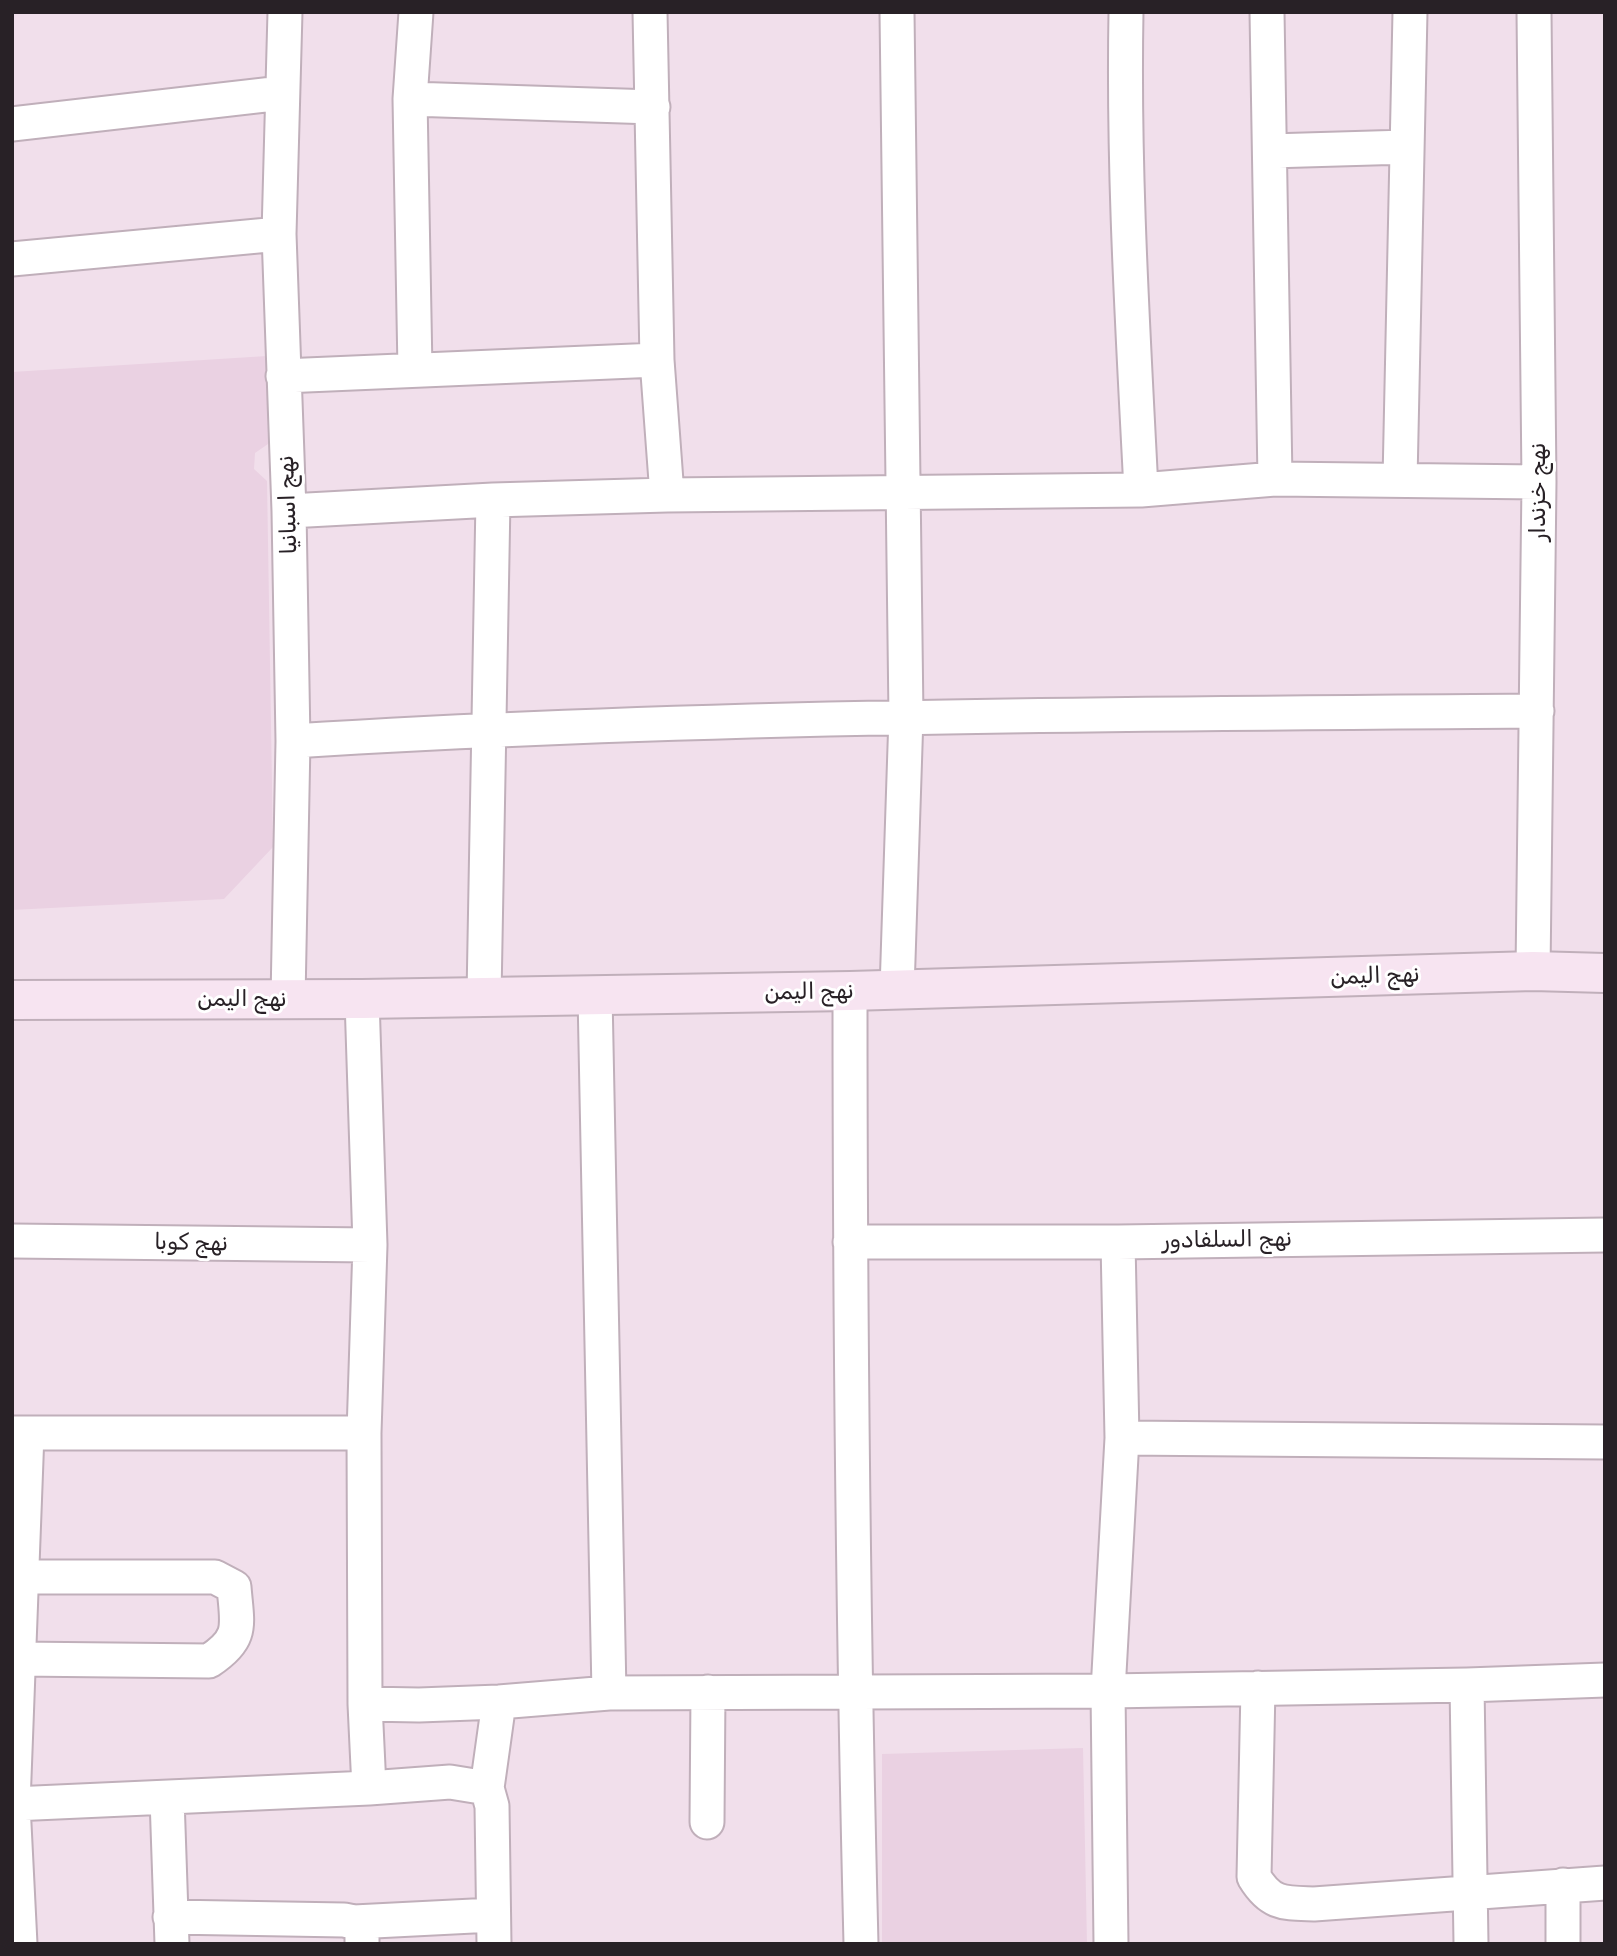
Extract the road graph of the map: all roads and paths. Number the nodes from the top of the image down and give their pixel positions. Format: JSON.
{"nodes":[{"id":1,"x":285,"y":12,"type":"edge"},
{"id":2,"x":416,"y":12,"type":"edge"},
{"id":3,"x":650,"y":12,"type":"edge"},
{"id":4,"x":897,"y":12,"type":"edge"},
{"id":5,"x":1126,"y":12,"type":"edge"},
{"id":6,"x":1267,"y":12,"type":"edge"},
{"id":7,"x":1410,"y":12,"type":"edge"},
{"id":8,"x":1534,"y":12,"type":"edge"},
{"id":9,"x":282,"y":93,"type":"junction"},
{"id":10,"x":410,"y":99,"type":"junction"},
{"id":11,"x":653,"y":107,"type":"junction"},
{"id":12,"x":12,"y":124,"type":"edge"},
{"id":13,"x":1407,"y":147,"type":"junction"},
{"id":14,"x":1270,"y":151,"type":"junction"},
{"id":15,"x":279,"y":234,"type":"junction"},
{"id":16,"x":12,"y":259,"type":"edge"},
{"id":17,"x":657,"y":360,"type":"junction"},
{"id":18,"x":415,"y":370,"type":"junction"},
{"id":19,"x":283,"y":376,"type":"junction"},
{"id":20,"x":1275,"y":479,"type":"junction"},
{"id":21,"x":1401,"y":480,"type":"junction"},
{"id":22,"x":1539,"y":482,"type":"junction"},
{"id":23,"x":1141,"y":490,"type":"junction"},
{"id":24,"x":904,"y":492,"type":"junction"},
{"id":25,"x":667,"y":495,"type":"junction"},
{"id":26,"x":493,"y":500,"type":"junction"},
{"id":27,"x":289,"y":512,"type":"junction"},
{"id":28,"x":1537,"y":711,"type":"junction"},
{"id":29,"x":906,"y":716,"type":"junction"},
{"id":30,"x":488,"y":729,"type":"junction"},
{"id":31,"x":293,"y":741,"type":"junction"},
{"id":32,"x":1533,"y":971,"type":"junction"},
{"id":33,"x":1605,"y":973,"type":"edge"},
{"id":34,"x":897,"y":990,"type":"junction"},
{"id":35,"x":850,"y":991,"type":"junction"},
{"id":36,"x":595,"y":995,"type":"junction"},
{"id":37,"x":484,"y":996,"type":"junction"},
{"id":38,"x":288,"y":999,"type":"junction"},
{"id":39,"x":362,"y":999,"type":"junction"},
{"id":40,"x":12,"y":1000,"type":"edge"},
{"id":41,"x":1605,"y":1235,"type":"edge"},
{"id":42,"x":12,"y":1241,"type":"edge"},
{"id":43,"x":1118,"y":1241,"type":"junction"},
{"id":44,"x":850,"y":1242,"type":"junction"},
{"id":45,"x":370,"y":1245,"type":"junction"},
{"id":46,"x":19,"y":1433,"type":"edge"},
{"id":47,"x":364,"y":1433,"type":"junction"},
{"id":48,"x":1122,"y":1438,"type":"junction"},
{"id":49,"x":1605,"y":1442,"type":"edge"},
{"id":50,"x":21,"y":1577,"type":"junction"},
{"id":51,"x":16,"y":1677,"type":"edge"},
{"id":52,"x":1605,"y":1679,"type":"edge"},
{"id":53,"x":1467,"y":1685,"type":"junction"},
{"id":54,"x":1258,"y":1688,"type":"junction"},
{"id":55,"x":1108,"y":1690,"type":"junction"},
{"id":56,"x":708,"y":1692,"type":"junction"},
{"id":57,"x":855,"y":1692,"type":"junction"},
{"id":58,"x":609,"y":1693,"type":"junction"},
{"id":59,"x":499,"y":1702,"type":"junction"},
{"id":60,"x":365,"y":1704,"type":"junction"},
{"id":61,"x":369,"y":1788,"type":"junction"},
{"id":62,"x":487,"y":1788,"type":"junction"},
{"id":63,"x":167,"y":1798,"type":"junction"},
{"id":64,"x":13,"y":1804,"type":"edge"},
{"id":65,"x":708,"y":1822,"type":"dead end"},
{"id":66,"x":1605,"y":1882,"type":"edge"},
{"id":67,"x":1563,"y":1885,"type":"junction"},
{"id":68,"x":1469,"y":1894,"type":"junction"},
{"id":69,"x":493,"y":1929,"type":"edge"},
{"id":70,"x":172,"y":1931,"type":"edge"},
{"id":71,"x":358,"y":1933,"type":"edge"},
{"id":72,"x":20,"y":1944,"type":"edge"},
{"id":73,"x":861,"y":1944,"type":"edge"},
{"id":74,"x":1111,"y":1944,"type":"edge"},
{"id":75,"x":1471,"y":1944,"type":"edge"},
{"id":76,"x":1563,"y":1944,"type":"edge"}],
"edges":[{"from":1,"to":9,"type":"street","name":"نهج اسبانيا"},
{"from":2,"to":10,"type":"street"},
{"from":3,"to":11,"type":"street"},
{"from":4,"to":24,"type":"street"},
{"from":5,"to":23,"type":"street"},
{"from":6,"to":14,"type":"street"},
{"from":7,"to":13,"type":"street"},
{"from":8,"to":22,"type":"street","name":"نهج خزندار"},
{"from":9,"to":12,"type":"street"},
{"from":9,"to":15,"type":"street","name":"نهج اسبانيا"},
{"from":10,"to":11,"type":"street"},
{"from":10,"to":18,"type":"street"},
{"from":11,"to":17,"type":"street"},
{"from":13,"to":14,"type":"street"},
{"from":13,"to":21,"type":"street"},
{"from":14,"to":20,"type":"street"},
{"from":15,"to":16,"type":"street"},
{"from":15,"to":19,"type":"street","name":"نهج اسبانيا"},
{"from":17,"to":18,"type":"street"},
{"from":17,"to":25,"type":"street"},
{"from":18,"to":19,"type":"street"},
{"from":19,"to":27,"type":"street","name":"نهج اسبانيا"},
{"from":20,"to":21,"type":"street"},
{"from":20,"to":23,"type":"street"},
{"from":21,"to":22,"type":"street"},
{"from":22,"to":28,"type":"street","name":"نهج خزندار"},
{"from":23,"to":24,"type":"street"},
{"from":24,"to":25,"type":"street"},
{"from":24,"to":29,"type":"street"},
{"from":25,"to":26,"type":"street"},
{"from":26,"to":27,"type":"street"},
{"from":26,"to":30,"type":"street"},
{"from":27,"to":31,"type":"street","name":"نهج اسبانيا"},
{"from":28,"to":29,"type":"street"},
{"from":28,"to":32,"type":"street","name":"نهج خزندار"},
{"from":29,"to":30,"type":"street"},
{"from":29,"to":34,"type":"street"},
{"from":30,"to":31,"type":"street"},
{"from":30,"to":37,"type":"street"},
{"from":31,"to":38,"type":"street","name":"نهج اسبانيا"},
{"from":32,"to":33,"type":"main road","name":"نهج اليمن"},
{"from":32,"to":34,"type":"main road","name":"نهج اليمن"},
{"from":34,"to":35,"type":"main road","name":"نهج اليمن"},
{"from":35,"to":36,"type":"main road","name":"نهج اليمن"},
{"from":35,"to":44,"type":"street"},
{"from":36,"to":37,"type":"main road","name":"نهج اليمن"},
{"from":36,"to":58,"type":"street"},
{"from":37,"to":39,"type":"main road","name":"نهج اليمن"},
{"from":38,"to":39,"type":"main road","name":"نهج اليمن"},
{"from":38,"to":40,"type":"main road","name":"نهج اليمن"},
{"from":39,"to":45,"type":"street"},
{"from":41,"to":43,"type":"street","name":"نهج السلفادور"},
{"from":42,"to":45,"type":"street","name":"نهج كوبا"},
{"from":43,"to":44,"type":"street","name":"نهج السلفادور"},
{"from":43,"to":48,"type":"street"},
{"from":44,"to":57,"type":"street"},
{"from":45,"to":47,"type":"street"},
{"from":46,"to":47,"type":"street"},
{"from":46,"to":50,"type":"street"},
{"from":47,"to":60,"type":"street"},
{"from":48,"to":49,"type":"street"},
{"from":48,"to":55,"type":"street"},
{"from":50,"to":51,"type":"street"},
{"from":50,"to":51,"type":"street"},
{"from":51,"to":64,"type":"street"},
{"from":52,"to":53,"type":"street"},
{"from":53,"to":54,"type":"street"},
{"from":53,"to":68,"type":"street"},
{"from":54,"to":55,"type":"street"},
{"from":54,"to":68,"type":"street"},
{"from":55,"to":57,"type":"street"},
{"from":55,"to":74,"type":"street"},
{"from":56,"to":57,"type":"street"},
{"from":56,"to":58,"type":"street"},
{"from":56,"to":65,"type":"street"},
{"from":57,"to":73,"type":"street"},
{"from":58,"to":59,"type":"street"},
{"from":59,"to":60,"type":"street"},
{"from":59,"to":62,"type":"street"},
{"from":60,"to":61,"type":"street"},
{"from":61,"to":62,"type":"street"},
{"from":61,"to":63,"type":"street"},
{"from":62,"to":69,"type":"street"},
{"from":63,"to":64,"type":"street"},
{"from":63,"to":70,"type":"street"},
{"from":64,"to":72,"type":"street"},
{"from":66,"to":67,"type":"street"},
{"from":67,"to":68,"type":"street"},
{"from":67,"to":76,"type":"street"},
{"from":68,"to":75,"type":"street"},
{"from":69,"to":71,"type":"street"},
{"from":70,"to":71,"type":"street"}]}
